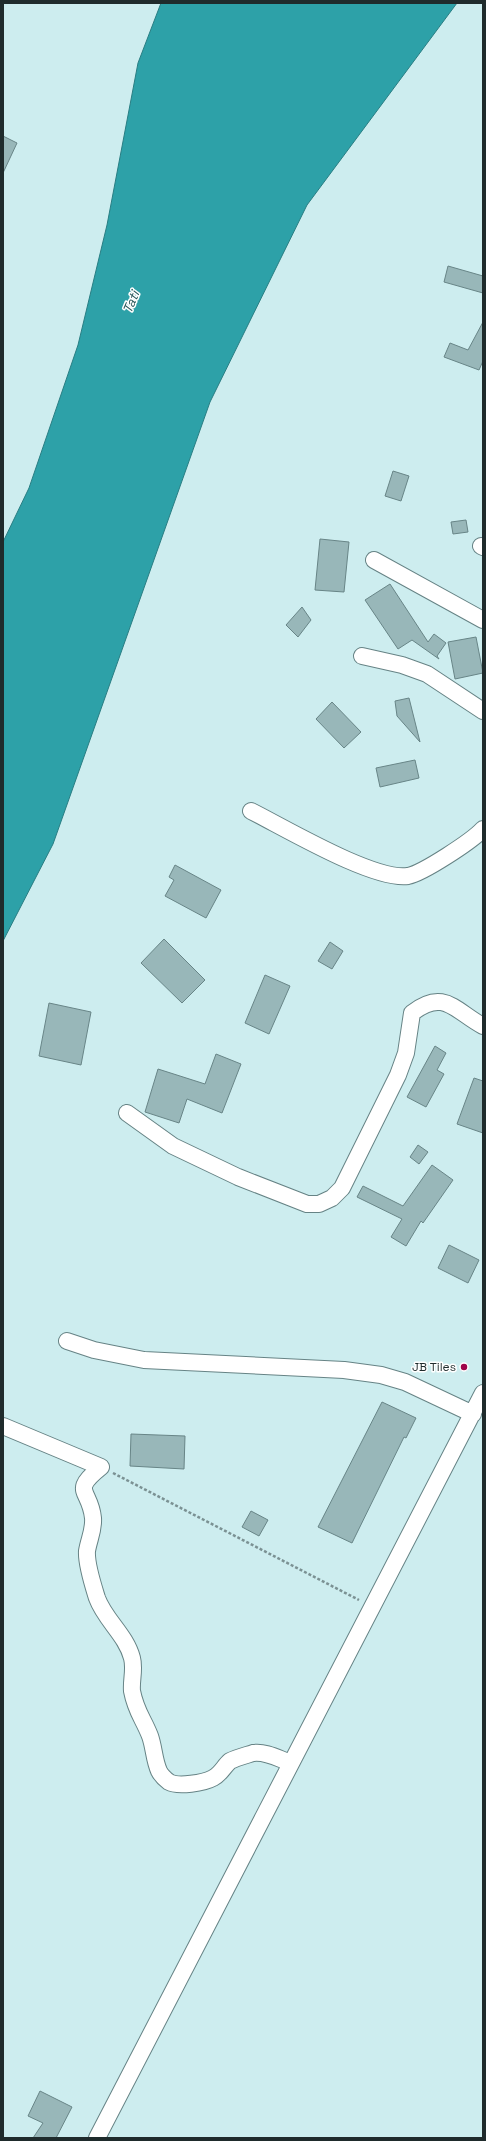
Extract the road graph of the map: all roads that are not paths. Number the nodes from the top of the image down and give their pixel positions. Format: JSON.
{"nodes":[{"id":1,"x":374,"y":560,"type":"dead end"},
{"id":2,"x":483,"y":620,"type":"edge"},
{"id":3,"x":362,"y":656,"type":"dead end"},
{"id":4,"x":483,"y":711,"type":"edge"},
{"id":5,"x":251,"y":810,"type":"dead end"},
{"id":6,"x":483,"y":829,"type":"edge"},
{"id":7,"x":483,"y":1026,"type":"edge"},
{"id":8,"x":127,"y":1113,"type":"dead end"},
{"id":9,"x":67,"y":1341,"type":"dead end"},
{"id":10,"x":483,"y":1394,"type":"edge"},
{"id":11,"x":473,"y":1414,"type":"junction"},
{"id":12,"x":3,"y":1426,"type":"edge"},
{"id":13,"x":291,"y":1763,"type":"junction"},
{"id":14,"x":96,"y":2138,"type":"edge"}],
"edges":[{"from":1,"to":2,"type":"street"},
{"from":3,"to":4,"type":"street"},
{"from":5,"to":6,"type":"street"},
{"from":7,"to":8,"type":"street"},
{"from":9,"to":11,"type":"street"},
{"from":10,"to":11,"type":"street"},
{"from":11,"to":13,"type":"street"},
{"from":12,"to":13,"type":"street"},
{"from":13,"to":14,"type":"street"}]}
